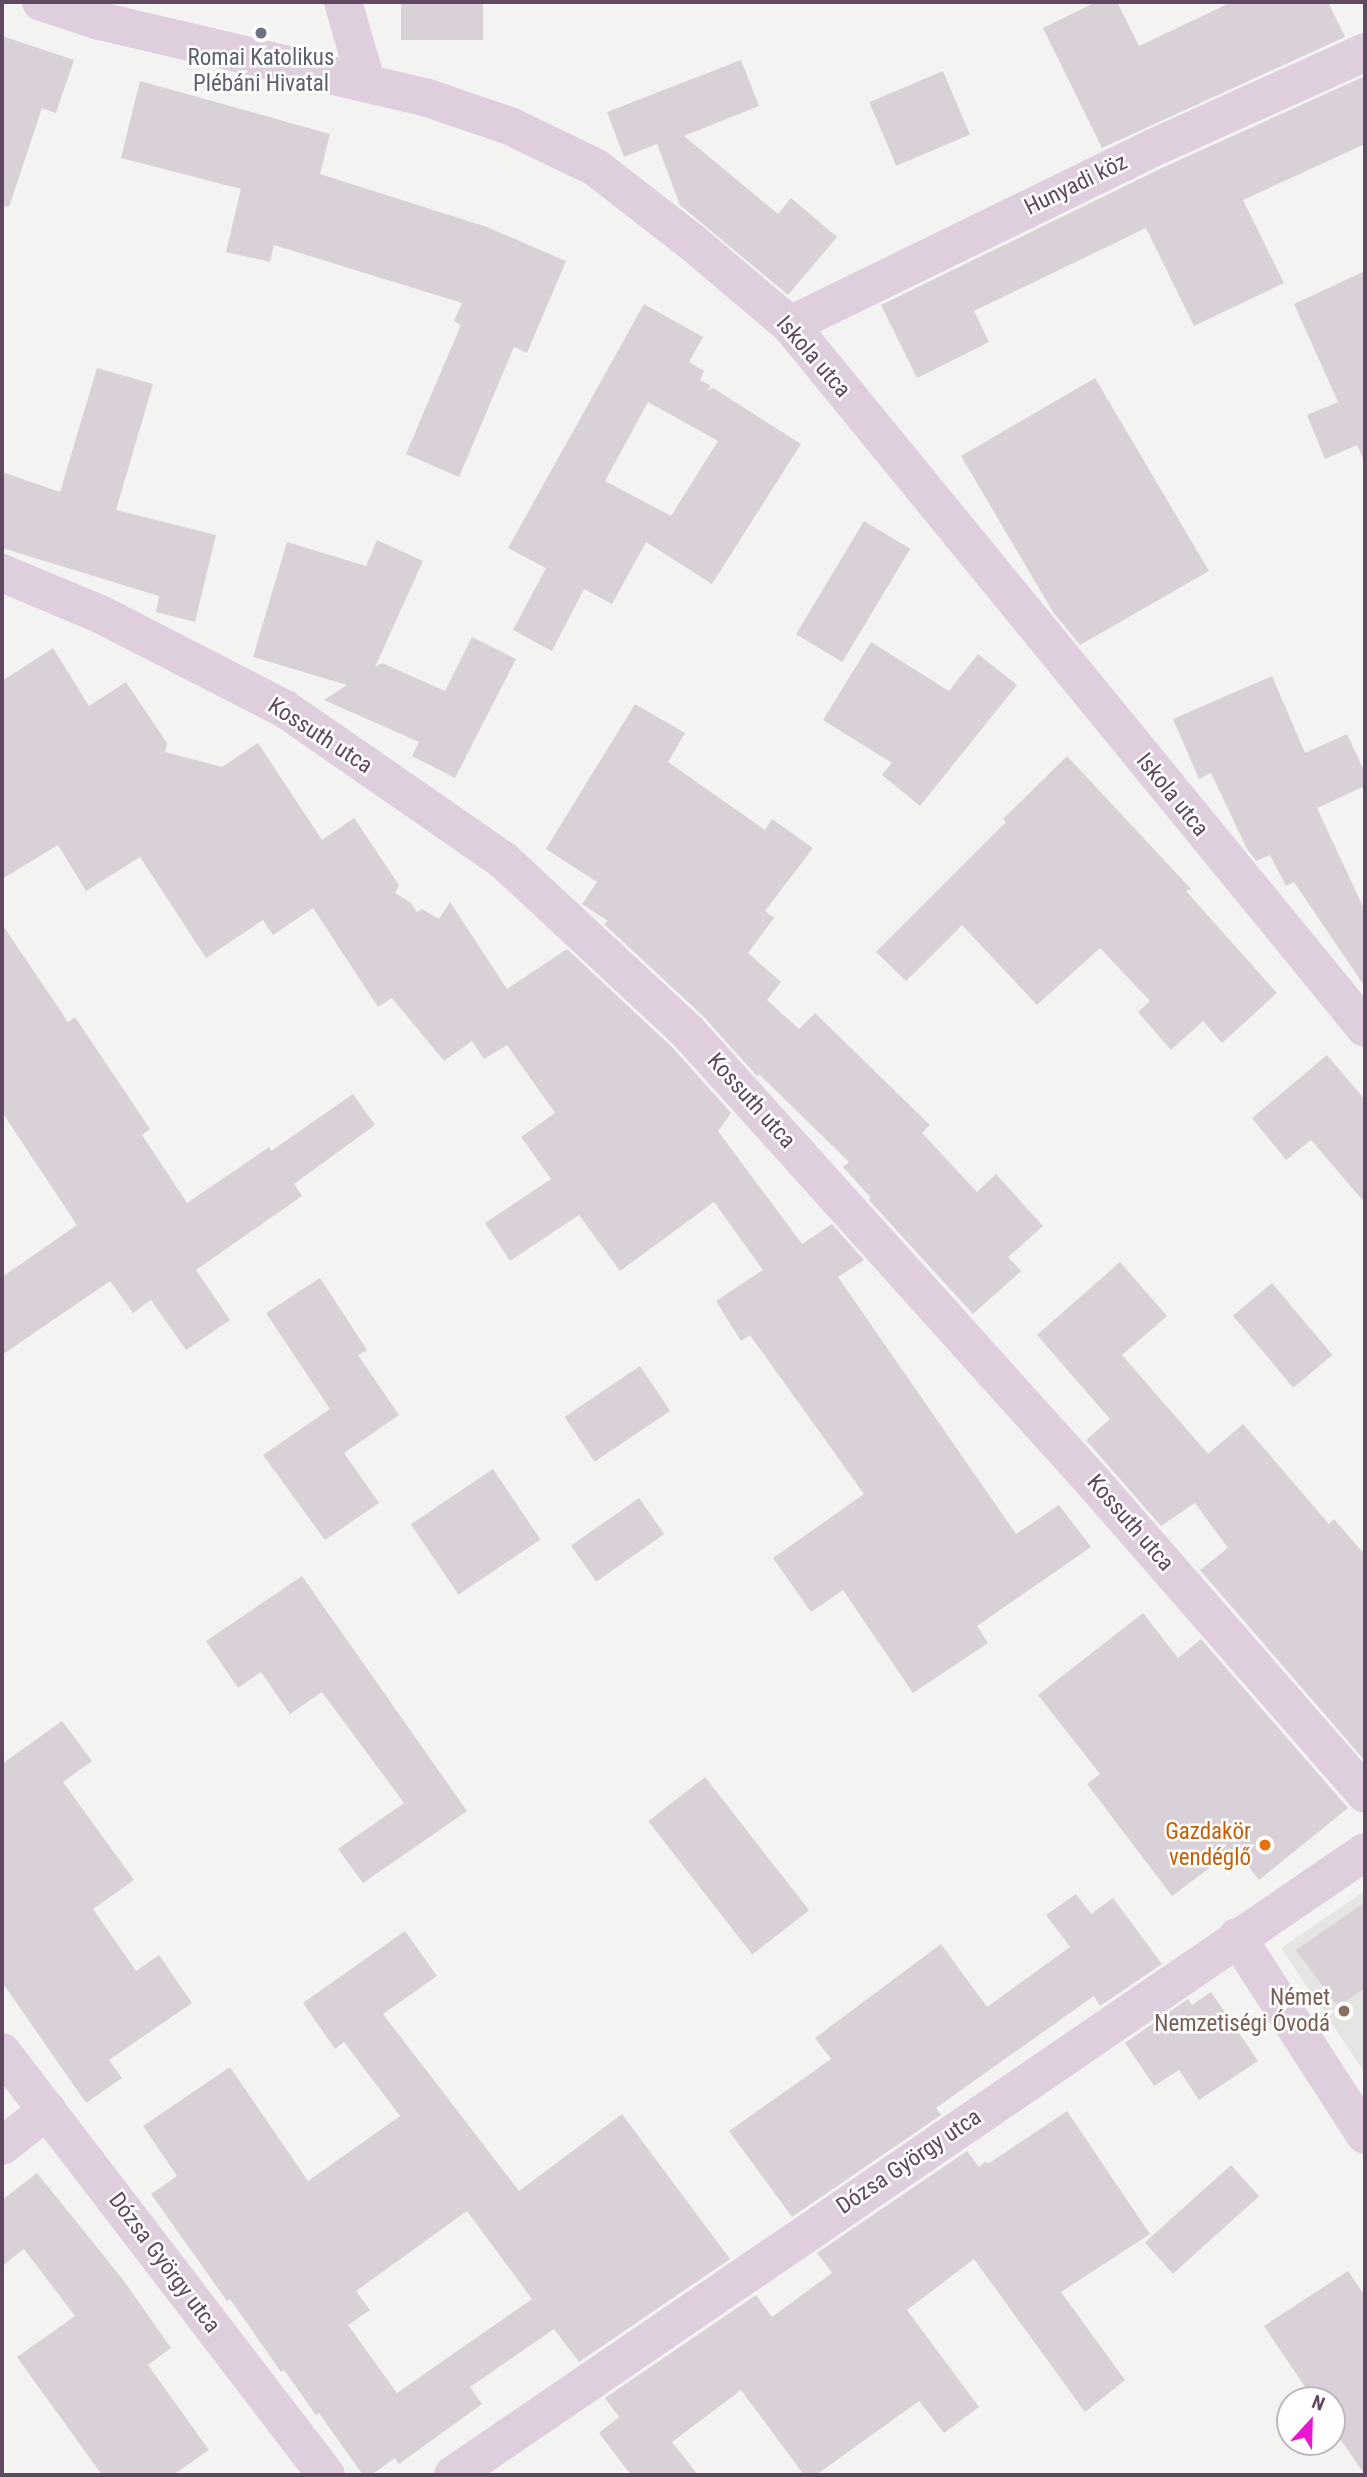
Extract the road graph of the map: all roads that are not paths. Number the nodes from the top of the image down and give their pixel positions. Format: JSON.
{"nodes":[{"id":1,"x":41,"y":2,"type":"edge"},
{"id":2,"x":343,"y":2,"type":"edge"},
{"id":3,"x":1365,"y":52,"type":"edge"},
{"id":4,"x":366,"y":81,"type":"junction"},
{"id":5,"x":790,"y":325,"type":"junction"},
{"id":6,"x":2,"y":573,"type":"edge"},
{"id":7,"x":1365,"y":1028,"type":"edge"},
{"id":8,"x":1365,"y":1794,"type":"edge"},
{"id":9,"x":1365,"y":1852,"type":"edge"},
{"id":10,"x":1237,"y":1937,"type":"junction"},
{"id":11,"x":2,"y":2052,"type":"edge"},
{"id":12,"x":48,"y":2110,"type":"junction"},
{"id":13,"x":1365,"y":2136,"type":"edge"},
{"id":14,"x":2,"y":2146,"type":"edge"},
{"id":15,"x":326,"y":2475,"type":"edge"},
{"id":16,"x":453,"y":2475,"type":"edge"}],
"edges":[{"from":1,"to":4,"type":"street","name":"Iskola utca"},
{"from":2,"to":4,"type":"street"},
{"from":3,"to":5,"type":"street","name":"Hunyadi köz"},
{"from":4,"to":5,"type":"street","name":"Iskola utca"},
{"from":5,"to":7,"type":"street","name":"Iskola utca"},
{"from":6,"to":8,"type":"street","name":"Kossuth utca"},
{"from":9,"to":10,"type":"street","name":"Dózsa György utca"},
{"from":10,"to":13,"type":"street"},
{"from":10,"to":16,"type":"street","name":"Dózsa György utca"},
{"from":11,"to":12,"type":"street","name":"Dózsa György utca"},
{"from":12,"to":14,"type":"street"},
{"from":12,"to":15,"type":"street","name":"Dózsa György utca"}]}
